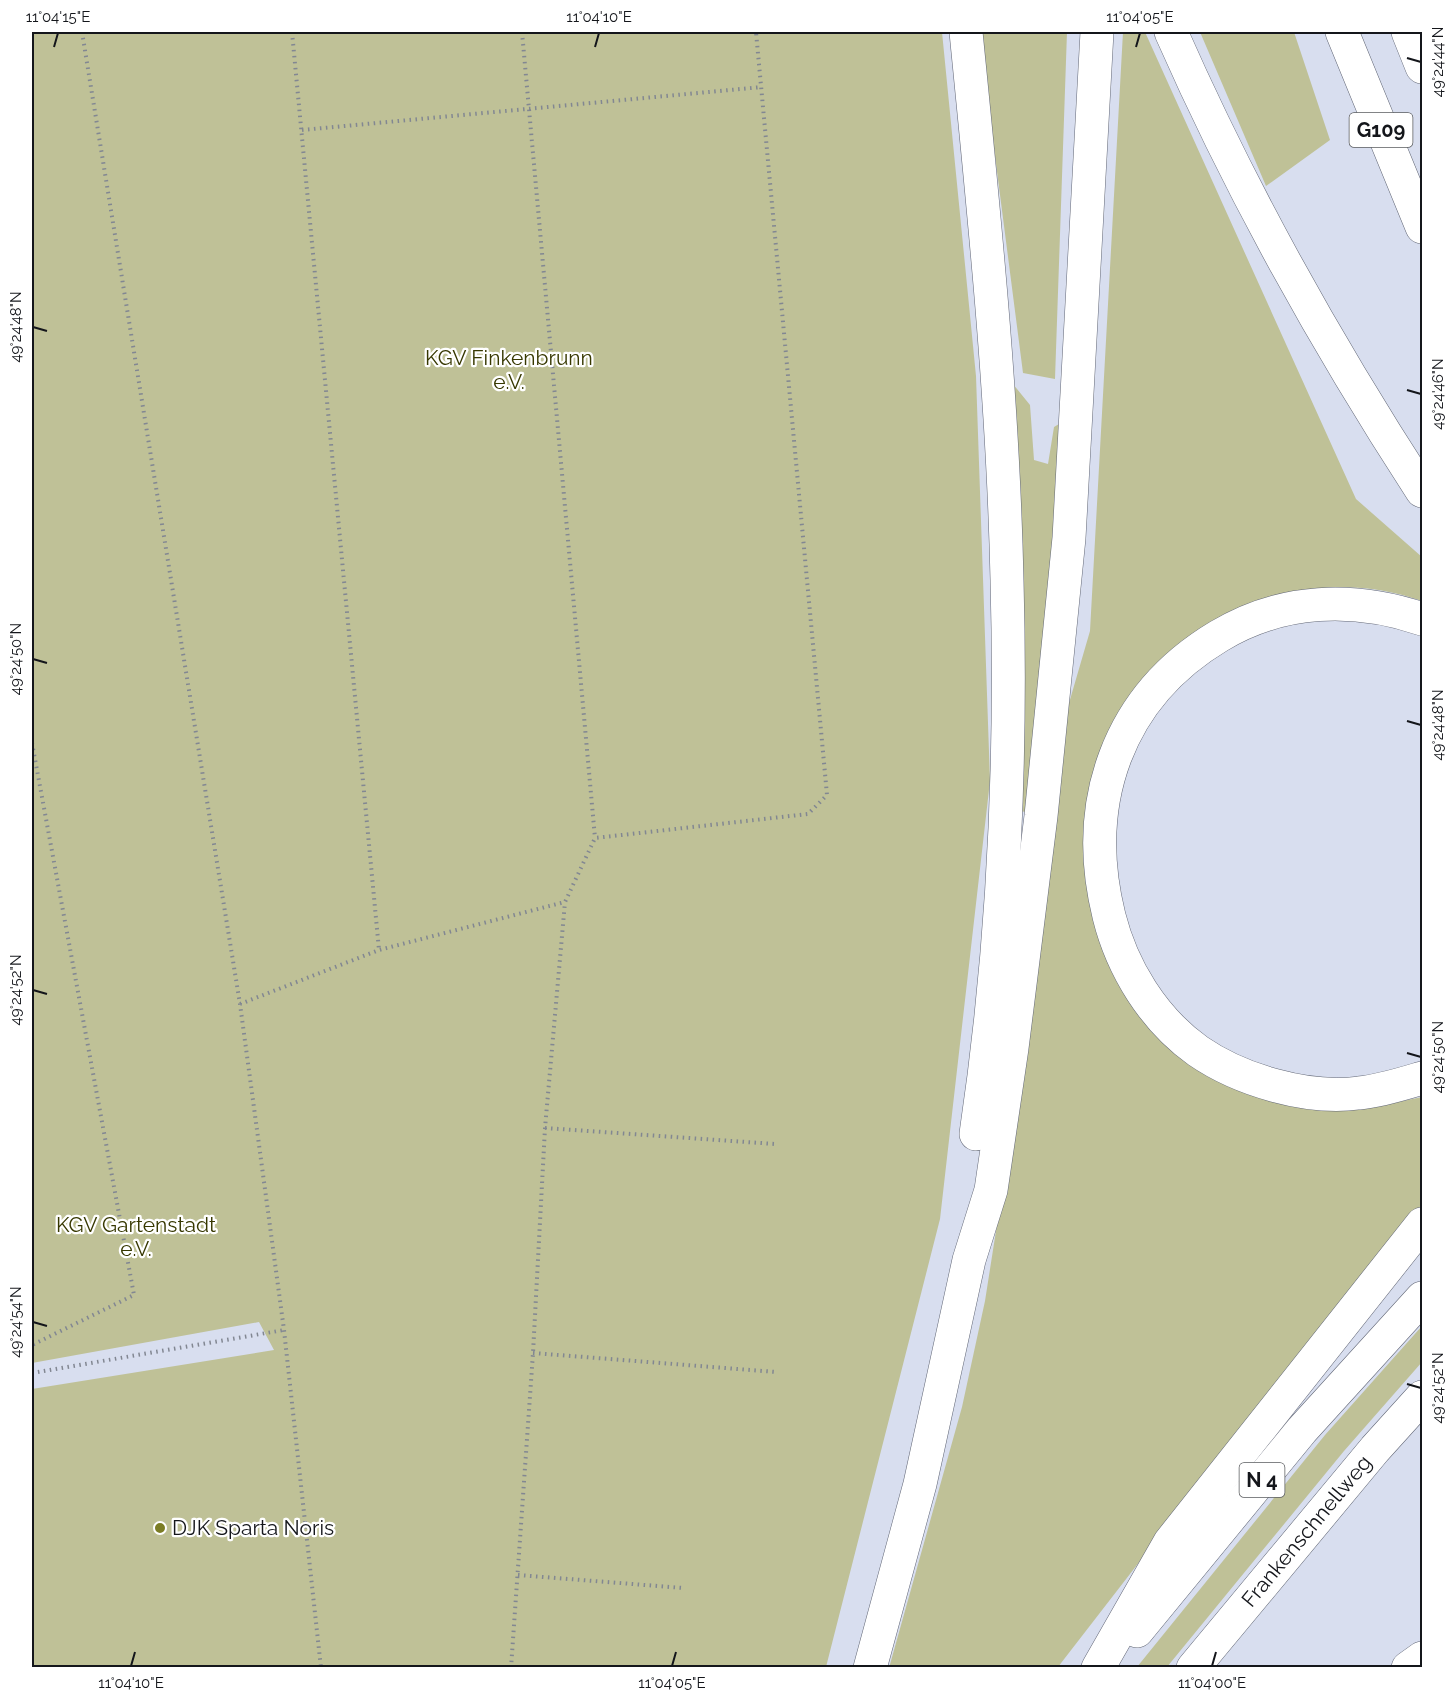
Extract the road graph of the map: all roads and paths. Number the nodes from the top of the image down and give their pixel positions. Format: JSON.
{"nodes":[{"id":1,"x":82,"y":32,"type":"edge"},
{"id":2,"x":292,"y":32,"type":"edge"},
{"id":3,"x":522,"y":32,"type":"edge"},
{"id":4,"x":756,"y":32,"type":"edge"},
{"id":5,"x":966,"y":32,"type":"edge"},
{"id":6,"x":1097,"y":32,"type":"edge"},
{"id":7,"x":1171,"y":32,"type":"edge"},
{"id":8,"x":1342,"y":32,"type":"edge"},
{"id":9,"x":1408,"y":32,"type":"edge"},
{"id":10,"x":1422,"y":67,"type":"edge"},
{"id":11,"x":762,"y":87,"type":"junction"},
{"id":12,"x":529,"y":107,"type":"junction"},
{"id":13,"x":302,"y":130,"type":"junction"},
{"id":14,"x":1422,"y":227,"type":"edge"},
{"id":15,"x":1422,"y":491,"type":"edge"},
{"id":16,"x":1422,"y":619,"type":"edge"},
{"id":17,"x":32,"y":743,"type":"edge"},
{"id":18,"x":595,"y":838,"type":"junction"},
{"id":19,"x":565,"y":902,"type":"junction"},
{"id":20,"x":379,"y":950,"type":"junction"},
{"id":21,"x":240,"y":1004,"type":"junction"},
{"id":22,"x":1422,"y":1078,"type":"edge"},
{"id":23,"x":544,"y":1128,"type":"junction"},
{"id":24,"x":775,"y":1144,"type":"dead end"},
{"id":25,"x":1422,"y":1224,"type":"edge"},
{"id":26,"x":969,"y":1260,"type":"junction"},
{"id":27,"x":1422,"y":1298,"type":"edge"},
{"id":28,"x":284,"y":1330,"type":"junction"},
{"id":29,"x":32,"y":1345,"type":"edge"},
{"id":30,"x":533,"y":1353,"type":"junction"},
{"id":31,"x":776,"y":1372,"type":"dead end"},
{"id":32,"x":32,"y":1373,"type":"edge"},
{"id":33,"x":1422,"y":1397,"type":"edge"},
{"id":34,"x":518,"y":1575,"type":"junction"},
{"id":35,"x":683,"y":1588,"type":"dead end"},
{"id":36,"x":1422,"y":1658,"type":"edge"},
{"id":37,"x":321,"y":1668,"type":"edge"},
{"id":38,"x":511,"y":1668,"type":"edge"},
{"id":39,"x":870,"y":1668,"type":"edge"},
{"id":40,"x":1098,"y":1668,"type":"edge"},
{"id":41,"x":1107,"y":1668,"type":"edge"},
{"id":42,"x":1193,"y":1668,"type":"edge"},
{"id":43,"x":1408,"y":1668,"type":"edge"}],
"edges":[{"from":1,"to":21,"type":"path"},
{"from":2,"to":13,"type":"path"},
{"from":3,"to":12,"type":"path"},
{"from":4,"to":11,"type":"path"},
{"from":5,"to":26,"type":"highway"},
{"from":6,"to":26,"type":"highway"},
{"from":7,"to":15,"type":"highway"},
{"from":8,"to":14,"type":"highway","number":"G109"},
{"from":9,"to":10,"type":"highway"},
{"from":11,"to":12,"type":"path"},
{"from":11,"to":18,"type":"path"},
{"from":12,"to":13,"type":"path"},
{"from":12,"to":18,"type":"path"},
{"from":13,"to":20,"type":"path"},
{"from":16,"to":22,"type":"highway"},
{"from":17,"to":29,"type":"path"},
{"from":18,"to":19,"type":"path"},
{"from":19,"to":20,"type":"path"},
{"from":19,"to":23,"type":"path"},
{"from":20,"to":21,"type":"path"},
{"from":21,"to":28,"type":"path"},
{"from":23,"to":24,"type":"path"},
{"from":23,"to":30,"type":"path"},
{"from":25,"to":40,"type":"highway"},
{"from":26,"to":39,"type":"highway"},
{"from":27,"to":41,"type":"highway","number":"N 4"},
{"from":28,"to":32,"type":"path"},
{"from":28,"to":37,"type":"path"},
{"from":30,"to":31,"type":"path"},
{"from":30,"to":34,"type":"path"},
{"from":33,"to":42,"type":"highway","name":"Frankenschnellweg"},
{"from":34,"to":35,"type":"path"},
{"from":34,"to":38,"type":"path"},
{"from":36,"to":43,"type":"highway"}]}
